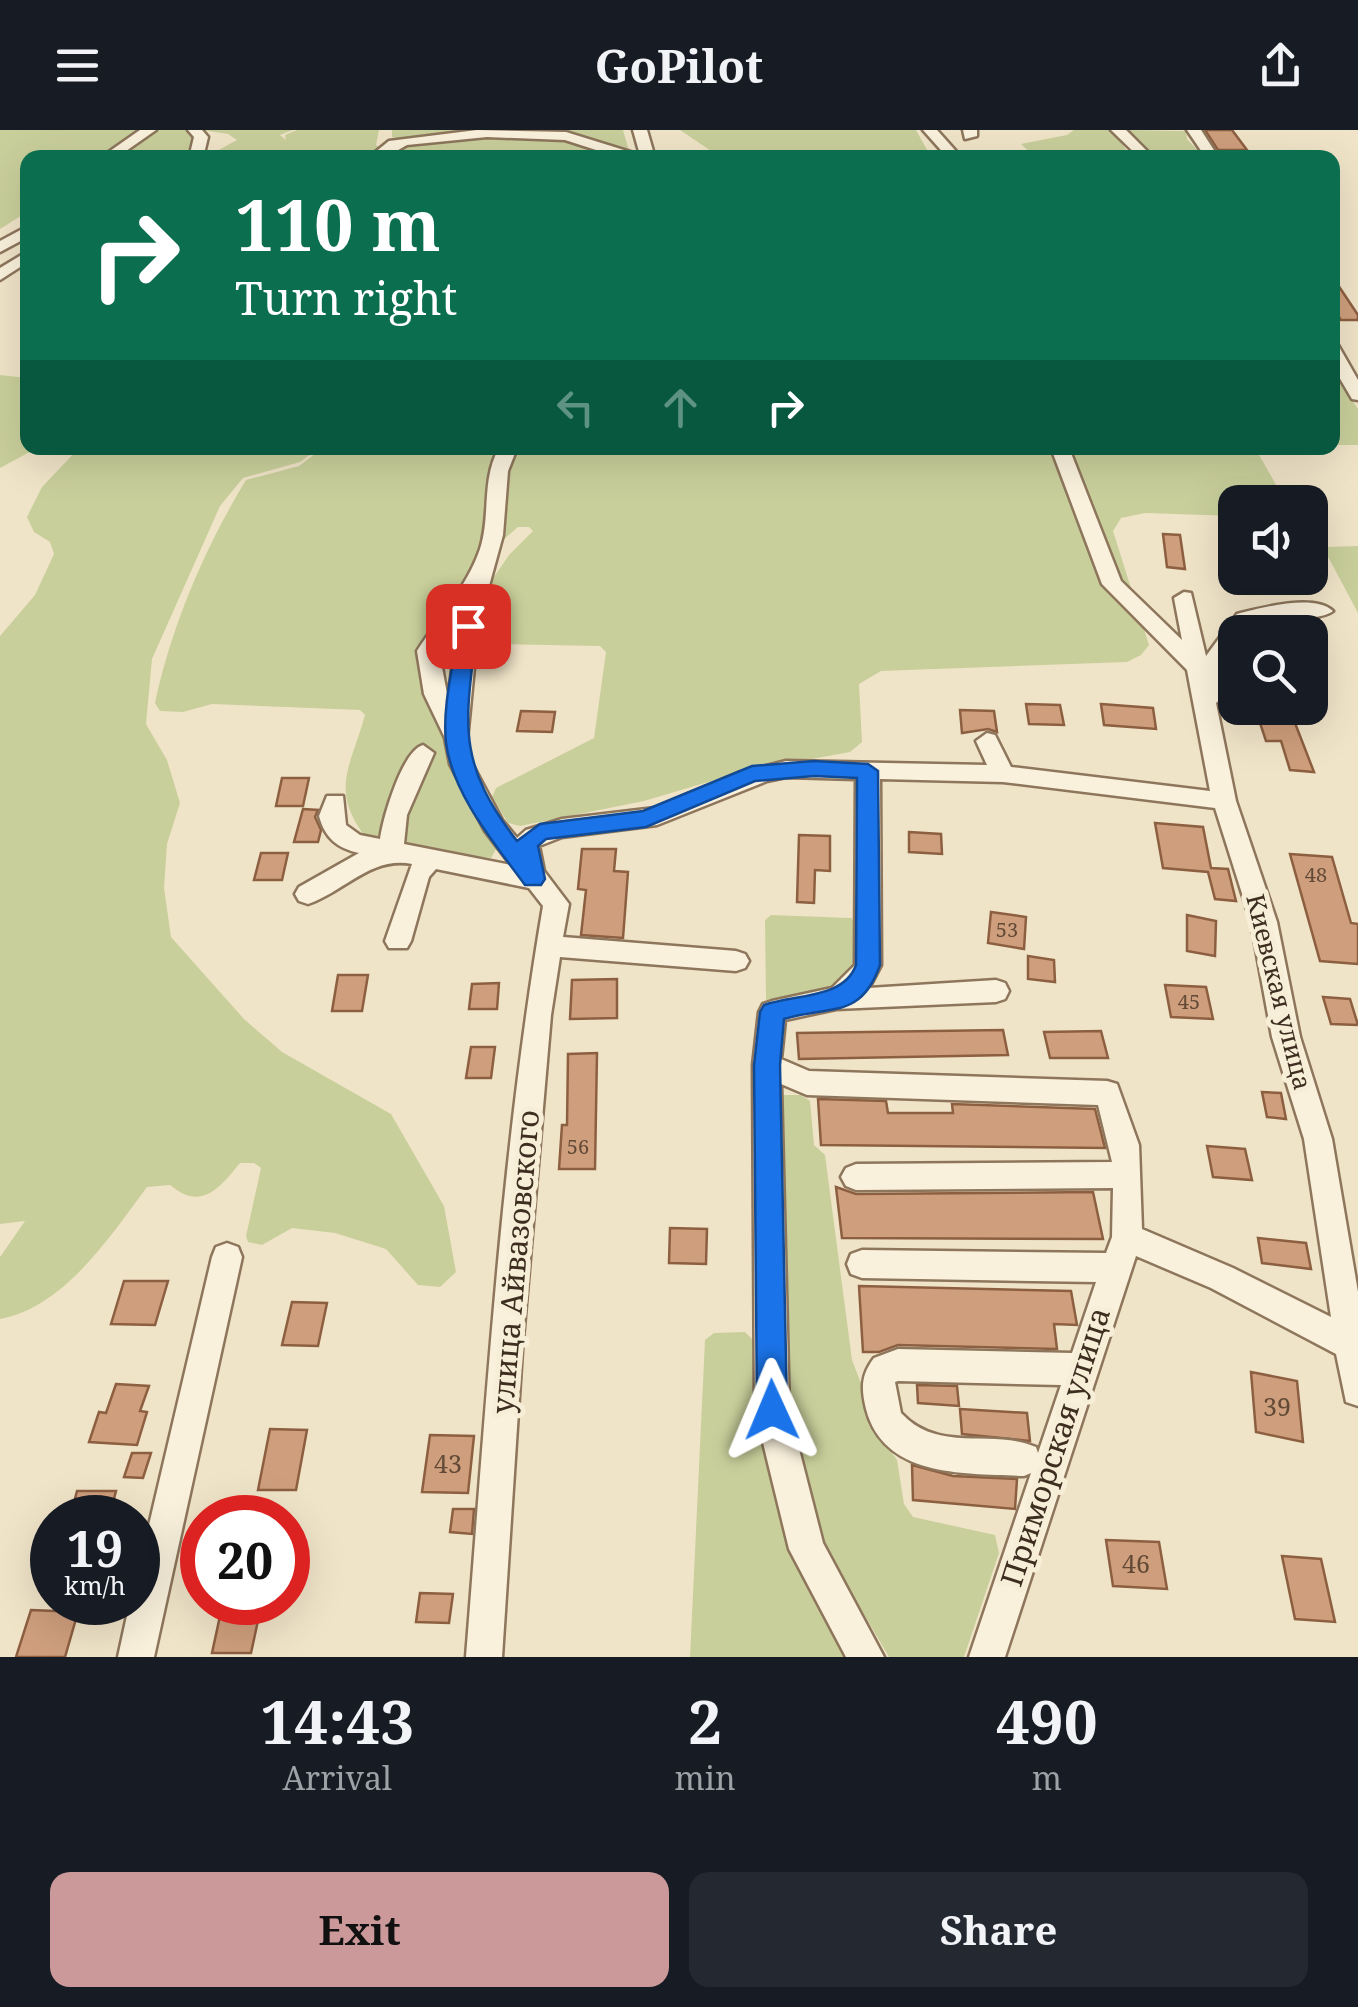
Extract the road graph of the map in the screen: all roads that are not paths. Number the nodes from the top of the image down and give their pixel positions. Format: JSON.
{"nodes":[{"id":1,"x":149,"y":130,"type":"edge"},
{"id":2,"x":930,"y":130,"type":"edge"},
{"id":3,"x":1118,"y":130,"type":"edge"},
{"id":4,"x":118,"y":150,"type":"edge"},
{"id":5,"x":385,"y":150,"type":"edge"},
{"id":6,"x":611,"y":150,"type":"edge"},
{"id":7,"x":949,"y":150,"type":"edge"},
{"id":8,"x":1139,"y":150,"type":"edge"},
{"id":9,"x":1340,"y":362,"type":"edge"},
{"id":10,"x":1358,"y":394,"type":"edge"},
{"id":11,"x":504,"y":455,"type":"edge"},
{"id":12,"x":1063,"y":455,"type":"edge"},
{"id":13,"x":482,"y":568,"type":"junction"},
{"id":14,"x":1184,"y":598,"type":"dead end"},
{"id":15,"x":1323,"y":610,"type":"dead end"},
{"id":16,"x":1198,"y":668,"type":"junction"},
{"id":17,"x":1209,"y":737,"type":"junction"},
{"id":18,"x":456,"y":740,"type":"junction"},
{"id":19,"x":986,"y":741,"type":"dead end"},
{"id":20,"x":423,"y":753,"type":"dead end"},
{"id":21,"x":868,"y":771,"type":"junction"},
{"id":22,"x":1002,"y":774,"type":"junction"},
{"id":23,"x":1224,"y":801,"type":"junction"},
{"id":24,"x":335,"y":802,"type":"dead end"},
{"id":25,"x":396,"y":852,"type":"junction"},
{"id":26,"x":430,"y":859,"type":"junction"},
{"id":27,"x":533,"y":879,"type":"junction"},
{"id":28,"x":308,"y":894,"type":"dead end"},
{"id":29,"x":398,"y":941,"type":"dead end"},
{"id":30,"x":548,"y":946,"type":"junction"},
{"id":31,"x":736,"y":961,"type":"dead end"},
{"id":32,"x":996,"y":991,"type":"dead end"},
{"id":33,"x":842,"y":1000,"type":"junction"},
{"id":34,"x":767,"y":1065,"type":"junction"},
{"id":35,"x":1128,"y":1176,"type":"junction"},
{"id":36,"x":856,"y":1177,"type":"dead end"},
{"id":37,"x":1122,"y":1253,"type":"junction"},
{"id":38,"x":227,"y":1257,"type":"dead end"},
{"id":39,"x":862,"y":1264,"type":"dead end"},
{"id":40,"x":1355,"y":1348,"type":"edge"},
{"id":41,"x":1082,"y":1369,"type":"junction"},
{"id":42,"x":1358,"y":1390,"type":"edge"},
{"id":43,"x":1024,"y":1460,"type":"dead end"},
{"id":44,"x":136,"y":1657,"type":"edge"},
{"id":45,"x":484,"y":1657,"type":"edge"},
{"id":46,"x":866,"y":1657,"type":"edge"},
{"id":47,"x":987,"y":1657,"type":"edge"}],
"edges":[{"from":1,"to":4,"type":"street"},
{"from":2,"to":7,"type":"street"},
{"from":3,"to":8,"type":"street"},
{"from":5,"to":6,"type":"street"},
{"from":9,"to":10,"type":"street"},
{"from":11,"to":13,"type":"street"},
{"from":12,"to":16,"type":"street"},
{"from":13,"to":18,"type":"street"},
{"from":13,"to":18,"type":"street"},
{"from":14,"to":16,"type":"street","name":"Киевская улица"},
{"from":15,"to":17,"type":"street"},
{"from":16,"to":17,"type":"street","name":"Киевская улица"},
{"from":17,"to":23,"type":"street","name":"Киевская улица"},
{"from":18,"to":27,"type":"street"},
{"from":19,"to":22,"type":"street"},
{"from":20,"to":25,"type":"street"},
{"from":21,"to":22,"type":"street"},
{"from":21,"to":27,"type":"street"},
{"from":21,"to":33,"type":"street"},
{"from":22,"to":23,"type":"street"},
{"from":23,"to":40,"type":"street","name":"Киевская улица"},
{"from":24,"to":25,"type":"street"},
{"from":25,"to":26,"type":"street"},
{"from":25,"to":28,"type":"street"},
{"from":26,"to":27,"type":"street"},
{"from":26,"to":29,"type":"street"},
{"from":27,"to":30,"type":"street","name":"улица Айвазовского"},
{"from":30,"to":31,"type":"street"},
{"from":30,"to":45,"type":"street","name":"улица Айвазовского"},
{"from":32,"to":33,"type":"street"},
{"from":33,"to":34,"type":"street"},
{"from":34,"to":35,"type":"street","name":"Приморская улица"},
{"from":34,"to":46,"type":"street"},
{"from":35,"to":36,"type":"street"},
{"from":35,"to":37,"type":"street","name":"Приморская улица"},
{"from":37,"to":39,"type":"street"},
{"from":37,"to":40,"type":"street"},
{"from":37,"to":41,"type":"street","name":"Приморская улица"},
{"from":38,"to":44,"type":"street"},
{"from":40,"to":42,"type":"street","name":"Киевская улица"},
{"from":41,"to":43,"type":"street"},
{"from":41,"to":47,"type":"street","name":"Приморская улица"}]}
